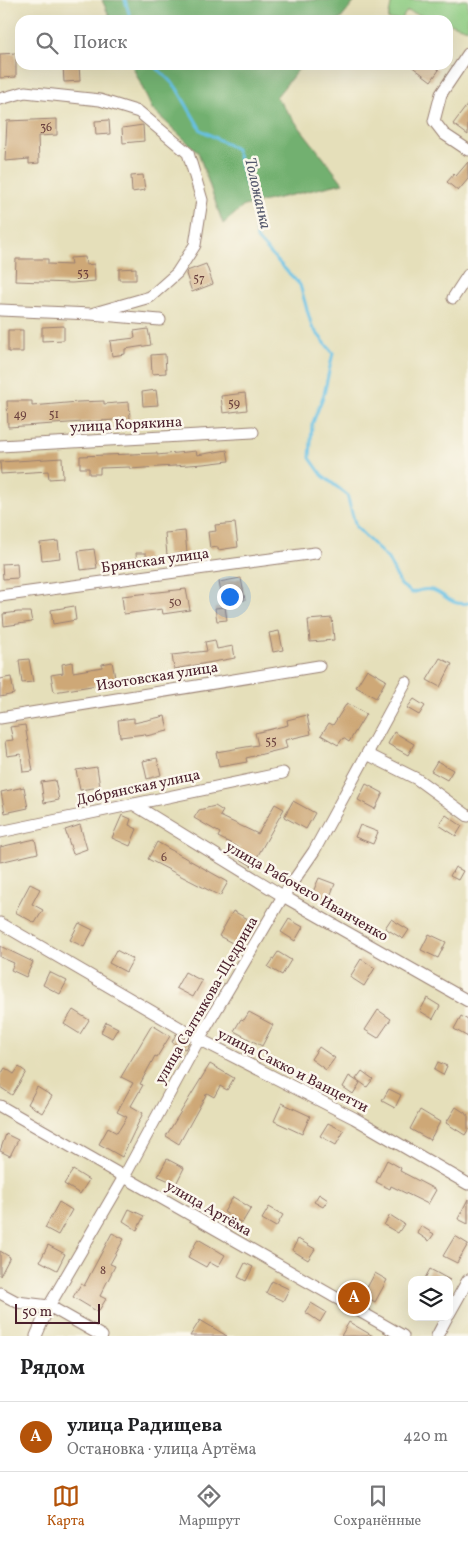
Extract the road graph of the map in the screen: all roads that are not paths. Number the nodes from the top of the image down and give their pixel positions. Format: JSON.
{"nodes":[{"id":1,"x":467,"y":56,"type":"edge"},
{"id":2,"x":0,"y":99,"type":"edge"},
{"id":3,"x":468,"y":150,"type":"edge"},
{"id":4,"x":468,"y":275,"type":"edge"},
{"id":5,"x":453,"y":298,"type":"dead end"},
{"id":6,"x":0,"y":310,"type":"edge"},
{"id":7,"x":91,"y":314,"type":"junction"},
{"id":8,"x":160,"y":320,"type":"dead end"},
{"id":9,"x":253,"y":432,"type":"dead end"},
{"id":10,"x":0,"y":446,"type":"edge"},
{"id":11,"x":315,"y":553,"type":"dead end"},
{"id":12,"x":0,"y":596,"type":"edge"},
{"id":13,"x":319,"y":666,"type":"dead end"},
{"id":14,"x":406,"y":682,"type":"dead end"},
{"id":15,"x":0,"y":718,"type":"edge"},
{"id":16,"x":367,"y":754,"type":"junction"},
{"id":17,"x":283,"y":773,"type":"dead end"},
{"id":18,"x":133,"y":804,"type":"junction"},
{"id":19,"x":468,"y":816,"type":"edge"},
{"id":20,"x":0,"y":832,"type":"edge"},
{"id":21,"x":283,"y":896,"type":"junction"},
{"id":22,"x":0,"y":922,"type":"edge"},
{"id":23,"x":468,"y":1001,"type":"edge"},
{"id":24,"x":199,"y":1039,"type":"junction"},
{"id":25,"x":0,"y":1106,"type":"edge"},
{"id":26,"x":124,"y":1178,"type":"junction"},
{"id":27,"x":468,"y":1184,"type":"edge"},
{"id":28,"x":468,"y":1280,"type":"edge"},
{"id":29,"x":0,"y":1293,"type":"edge"},
{"id":30,"x":49,"y":1306,"type":"junction"},
{"id":31,"x":453,"y":1307,"type":"edge"},
{"id":32,"x":445,"y":1321,"type":"edge"},
{"id":33,"x":36,"y":1336,"type":"edge"},
{"id":34,"x":102,"y":1336,"type":"edge"},
{"id":35,"x":403,"y":1336,"type":"edge"},
{"id":36,"x":437,"y":1336,"type":"edge"}],
"edges":[{"from":1,"to":3,"type":"street"},
{"from":2,"to":7,"type":"street"},
{"from":4,"to":5,"type":"street"},
{"from":6,"to":7,"type":"street"},
{"from":7,"to":8,"type":"street"},
{"from":9,"to":10,"type":"street","name":"улица Корякина"},
{"from":11,"to":12,"type":"street","name":"Брянская улица"},
{"from":13,"to":15,"type":"street","name":"Изотовская улица"},
{"from":14,"to":16,"type":"street","name":"улица Салтыкова-Щедрина"},
{"from":16,"to":19,"type":"street"},
{"from":16,"to":21,"type":"street","name":"улица Салтыкова-Щедрина"},
{"from":17,"to":18,"type":"street","name":"Добрянская улица"},
{"from":18,"to":20,"type":"street","name":"Добрянская улица"},
{"from":18,"to":21,"type":"street","name":"улица Рабочего Иванченко"},
{"from":21,"to":23,"type":"street","name":"улица Рабочего Иванченко"},
{"from":21,"to":24,"type":"street","name":"улица Салтыкова-Щедрина"},
{"from":22,"to":24,"type":"street","name":"улица Сакко и Ванцетти"},
{"from":24,"to":26,"type":"street","name":"улица Салтыкова-Щедрина"},
{"from":24,"to":27,"type":"street","name":"улица Сакко и Ванцетти"},
{"from":25,"to":26,"type":"street","name":"улица Артёма"},
{"from":26,"to":30,"type":"street","name":"улица Салтыкова-Щедрина"},
{"from":26,"to":35,"type":"street","name":"улица Артёма"},
{"from":28,"to":31,"type":"street"},
{"from":29,"to":30,"type":"street"},
{"from":30,"to":33,"type":"street","name":"улица Салтыкова-Щедрина"},
{"from":30,"to":34,"type":"street"},
{"from":32,"to":36,"type":"street"}]}
